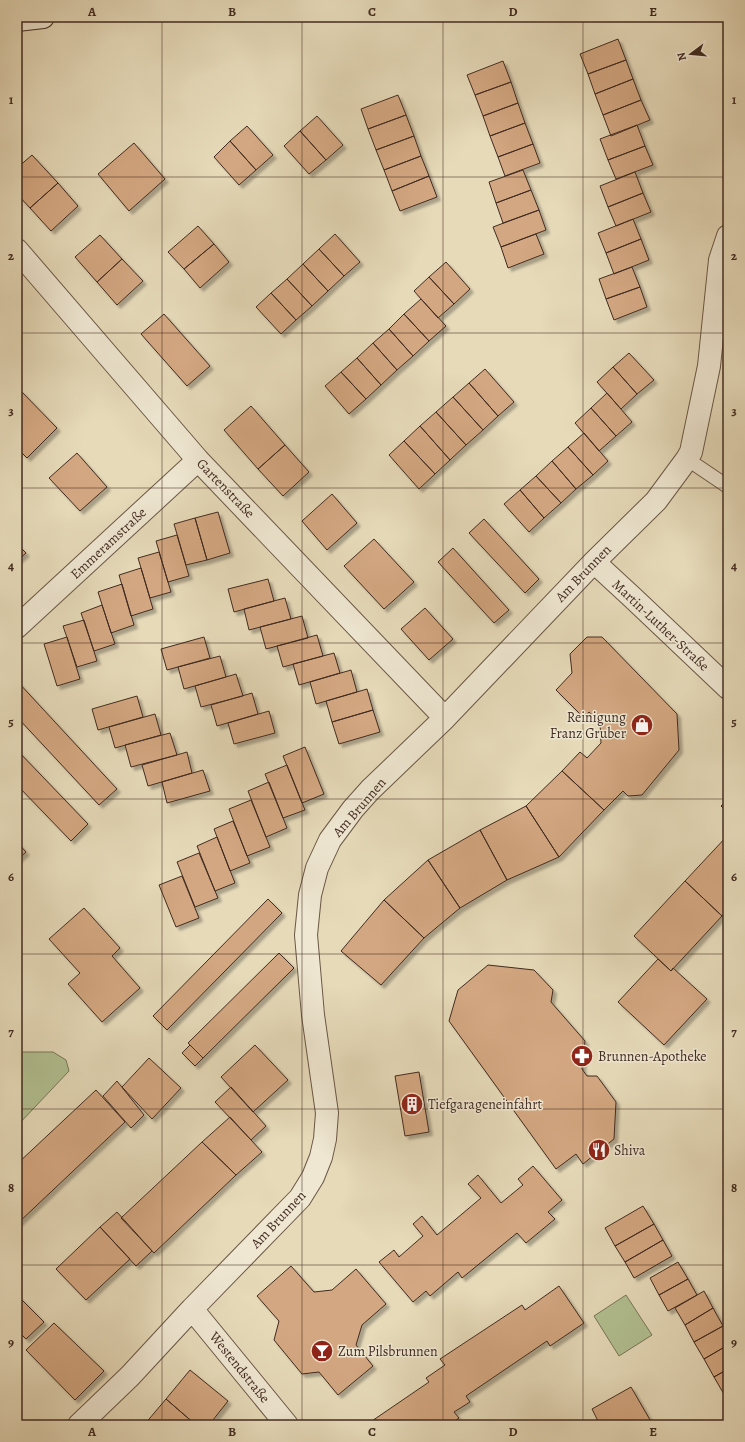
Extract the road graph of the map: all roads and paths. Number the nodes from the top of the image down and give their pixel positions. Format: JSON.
{"nodes":[{"id":1,"x":43,"y":17,"type":"edge"},
{"id":2,"x":17,"y":20,"type":"edge"},
{"id":3,"x":728,"y":236,"type":"edge"},
{"id":4,"x":17,"y":250,"type":"edge"},
{"id":5,"x":722,"y":298,"type":"edge"},
{"id":6,"x":687,"y":459,"type":"junction"},
{"id":7,"x":198,"y":460,"type":"junction"},
{"id":8,"x":727,"y":486,"type":"edge"},
{"id":9,"x":594,"y":562,"type":"junction"},
{"id":10,"x":17,"y":627,"type":"edge"},
{"id":11,"x":728,"y":688,"type":"edge"},
{"id":12,"x":445,"y":718,"type":"junction"},
{"id":13,"x":192,"y":1309,"type":"junction"},
{"id":14,"x":79,"y":1425,"type":"edge"},
{"id":15,"x":287,"y":1425,"type":"edge"}],
"edges":[{"from":1,"to":2,"type":"street"},
{"from":3,"to":5,"type":"street","name":"Am Brunnen"},
{"from":4,"to":7,"type":"street","name":"Gartenstraße"},
{"from":5,"to":6,"type":"street","name":"Am Brunnen"},
{"from":6,"to":8,"type":"lane"},
{"from":6,"to":9,"type":"street","name":"Am Brunnen"},
{"from":7,"to":10,"type":"street","name":"Emmeramstraße"},
{"from":7,"to":12,"type":"street","name":"Gartenstraße"},
{"from":9,"to":11,"type":"street","name":"Martin-Luther-Straße"},
{"from":9,"to":12,"type":"street","name":"Am Brunnen"},
{"from":12,"to":13,"type":"street","name":"Am Brunnen"},
{"from":13,"to":14,"type":"street","name":"Am Brunnen"},
{"from":13,"to":15,"type":"street","name":"Westendstraße"}]}
